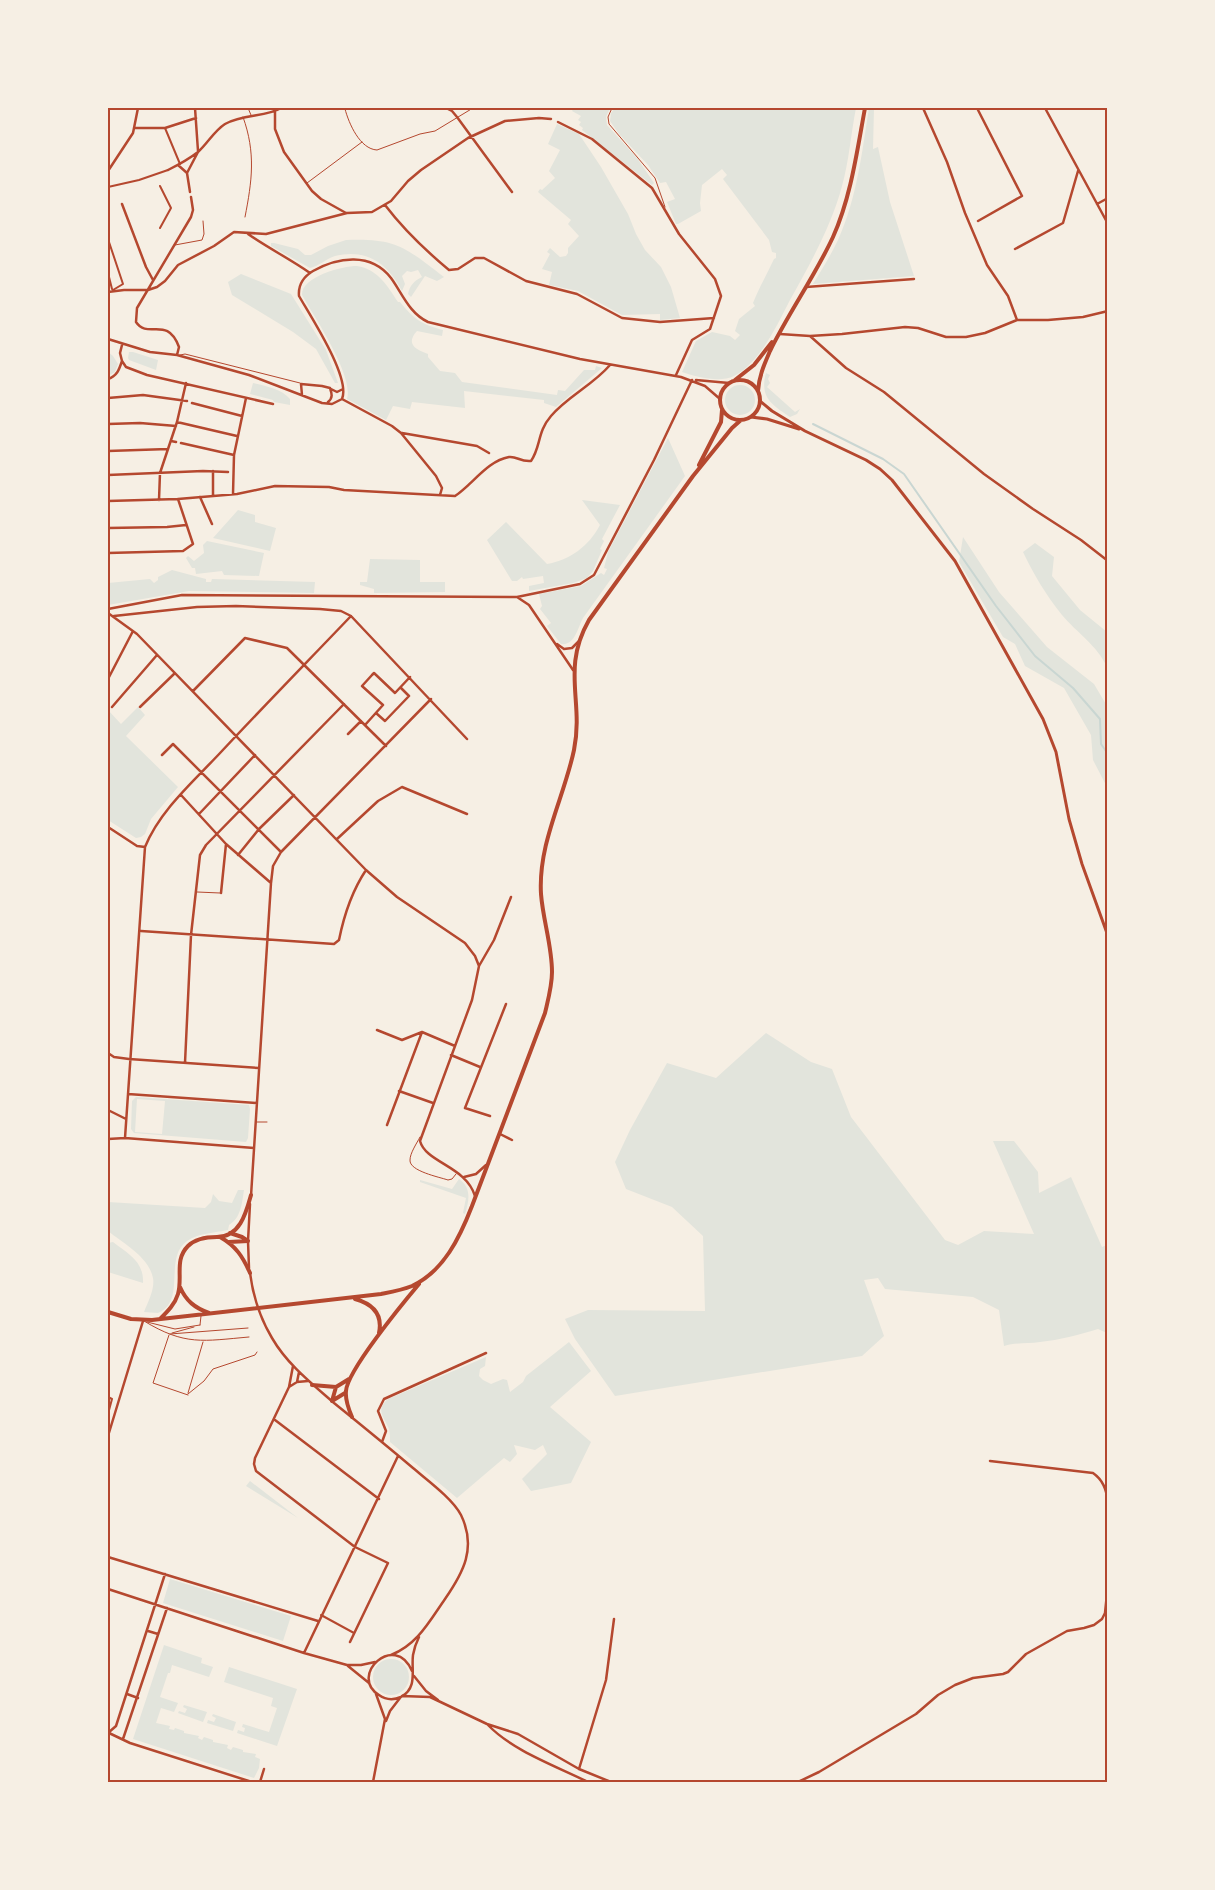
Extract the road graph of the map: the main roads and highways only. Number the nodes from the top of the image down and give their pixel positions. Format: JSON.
{"nodes":[{"id":1,"x":865,"y":108,"type":"edge"},
{"id":2,"x":778,"y":334,"type":"junction"},
{"id":3,"x":734,"y":381,"type":"junction"},
{"id":4,"x":758,"y":392,"type":"junction"},
{"id":5,"x":722,"y":410,"type":"junction"},
{"id":6,"x":740,"y":420,"type":"junction"},
{"id":7,"x":693,"y":476,"type":"junction"},
{"id":8,"x":251,"y":1195,"type":"road end"},
{"id":9,"x":230,"y":1234,"type":"junction"},
{"id":10,"x":220,"y":1237,"type":"junction"},
{"id":11,"x":229,"y":1242,"type":"junction"},
{"id":12,"x":250,"y":1273,"type":"road end"},
{"id":13,"x":422,"y":1280,"type":"junction"},
{"id":14,"x":180,"y":1287,"type":"junction"},
{"id":15,"x":352,"y":1298,"type":"junction"},
{"id":16,"x":108,"y":1312,"type":"edge"},
{"id":17,"x":211,"y":1313,"type":"junction"},
{"id":18,"x":160,"y":1319,"type":"junction"},
{"id":19,"x":377,"y":1338,"type":"junction"},
{"id":20,"x":350,"y":1377,"type":"junction"},
{"id":21,"x":312,"y":1385,"type":"road end"},
{"id":22,"x":336,"y":1387,"type":"junction"},
{"id":23,"x":345,"y":1393,"type":"junction"},
{"id":24,"x":352,"y":1417,"type":"road end"}],
"edges":[{"from":1,"to":2,"type":"main road"},
{"from":2,"to":3,"type":"main road"},
{"from":2,"to":4,"type":"main road"},
{"from":3,"to":4,"type":"main road"},
{"from":3,"to":5,"type":"main road"},
{"from":4,"to":6,"type":"main road"},
{"from":5,"to":6,"type":"main road"},
{"from":5,"to":7,"type":"main road"},
{"from":6,"to":7,"type":"main road"},
{"from":7,"to":13,"type":"main road"},
{"from":8,"to":9,"type":"main road"},
{"from":9,"to":10,"type":"main road"},
{"from":9,"to":11,"type":"main road"},
{"from":10,"to":11,"type":"main road"},
{"from":10,"to":14,"type":"main road"},
{"from":11,"to":12,"type":"main road"},
{"from":13,"to":15,"type":"main road"},
{"from":13,"to":19,"type":"main road"},
{"from":14,"to":17,"type":"main road"},
{"from":14,"to":18,"type":"main road"},
{"from":15,"to":17,"type":"main road"},
{"from":15,"to":19,"type":"main road"},
{"from":16,"to":18,"type":"main road"},
{"from":17,"to":18,"type":"main road"},
{"from":19,"to":20,"type":"main road"},
{"from":20,"to":22,"type":"main road"},
{"from":20,"to":23,"type":"main road"},
{"from":21,"to":22,"type":"main road"},
{"from":22,"to":23,"type":"main road"},
{"from":23,"to":24,"type":"main road"}]}
